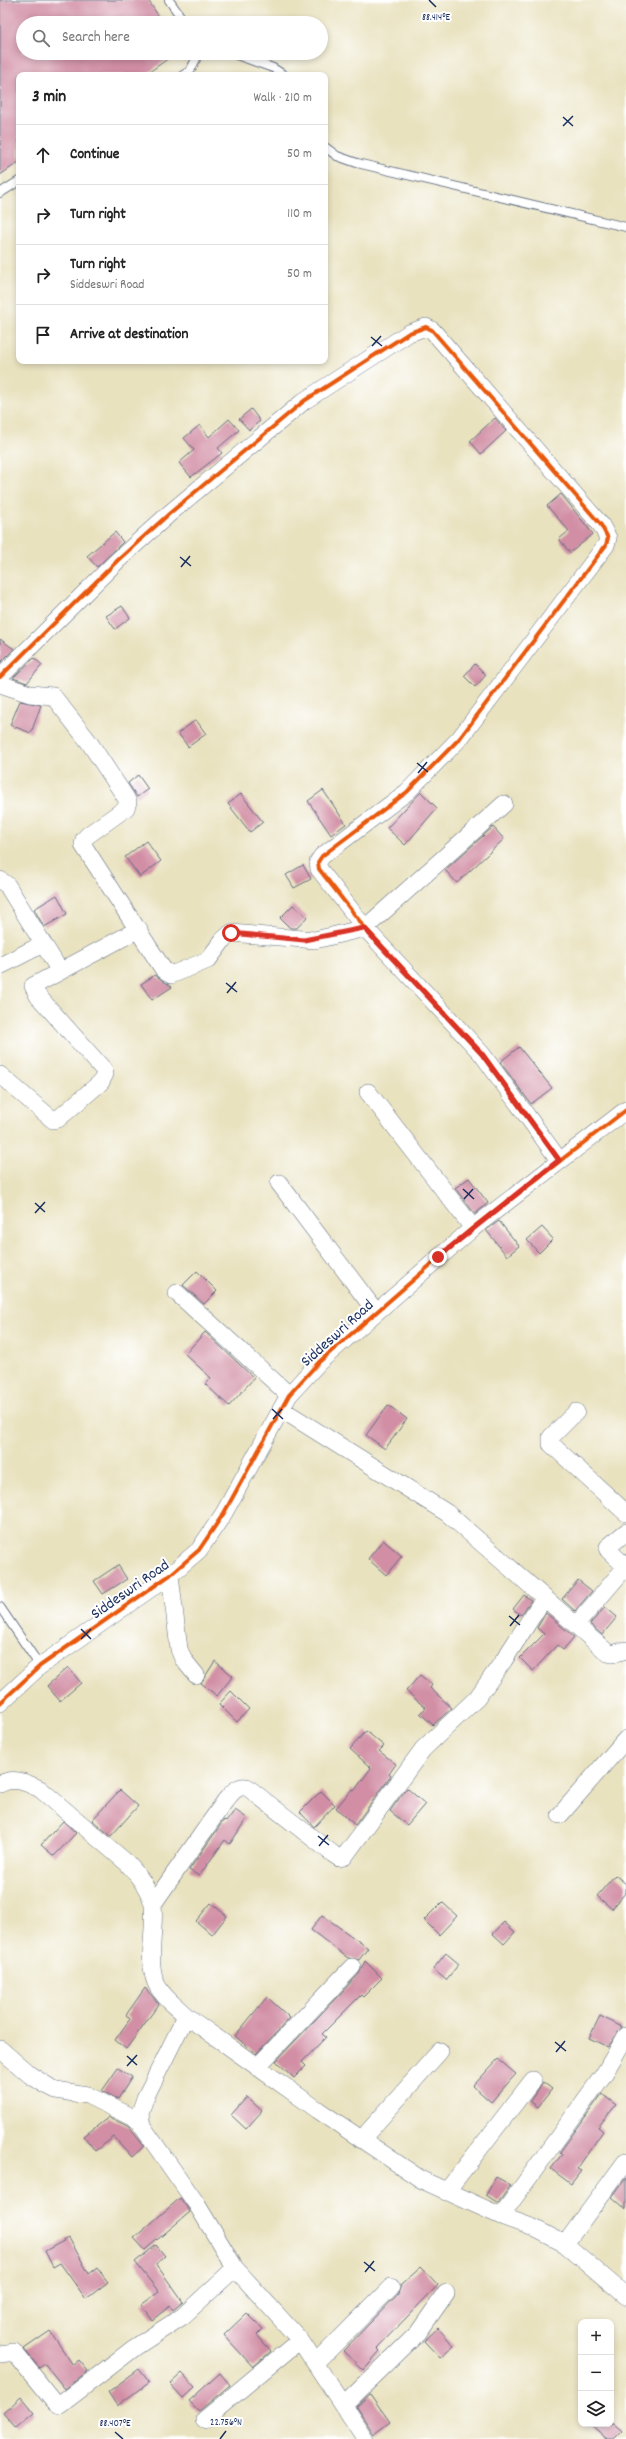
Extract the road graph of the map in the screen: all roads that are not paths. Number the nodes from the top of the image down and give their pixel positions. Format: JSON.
{"nodes":[{"id":1,"x":169,"y":0,"type":"edge"},
{"id":2,"x":180,"y":16,"type":"edge"},
{"id":3,"x":196,"y":60,"type":"edge"},
{"id":4,"x":251,"y":60,"type":"edge"},
{"id":5,"x":188,"y":72,"type":"edge"},
{"id":6,"x":279,"y":72,"type":"edge"},
{"id":7,"x":328,"y":149,"type":"edge"},
{"id":8,"x":16,"y":183,"type":"edge"},
{"id":9,"x":0,"y":193,"type":"edge"},
{"id":10,"x":626,"y":227,"type":"edge"},
{"id":11,"x":0,"y":677,"type":"edge"},
{"id":12,"x":0,"y":684,"type":"edge"},
{"id":13,"x":504,"y":804,"type":"dead end"},
{"id":14,"x":0,"y":880,"type":"edge"},
{"id":15,"x":364,"y":928,"type":"junction"},
{"id":16,"x":139,"y":929,"type":"junction"},
{"id":17,"x":43,"y":944,"type":"junction"},
{"id":18,"x":0,"y":966,"type":"edge"},
{"id":19,"x":60,"y":971,"type":"junction"},
{"id":20,"x":0,"y":1075,"type":"edge"},
{"id":21,"x":368,"y":1092,"type":"dead end"},
{"id":22,"x":626,"y":1110,"type":"edge"},
{"id":23,"x":559,"y":1160,"type":"junction"},
{"id":24,"x":279,"y":1183,"type":"dead end"},
{"id":25,"x":473,"y":1228,"type":"junction"},
{"id":26,"x":177,"y":1293,"type":"dead end"},
{"id":27,"x":376,"y":1312,"type":"junction"},
{"id":28,"x":285,"y":1402,"type":"junction"},
{"id":29,"x":576,"y":1412,"type":"dead end"},
{"id":30,"x":626,"y":1513,"type":"edge"},
{"id":31,"x":626,"y":1532,"type":"edge"},
{"id":32,"x":170,"y":1575,"type":"junction"},
{"id":33,"x":544,"y":1598,"type":"junction"},
{"id":34,"x":0,"y":1607,"type":"edge"},
{"id":35,"x":576,"y":1625,"type":"junction"},
{"id":36,"x":626,"y":1650,"type":"edge"},
{"id":37,"x":40,"y":1666,"type":"junction"},
{"id":38,"x":196,"y":1675,"type":"dead end"},
{"id":39,"x":0,"y":1703,"type":"edge"},
{"id":40,"x":626,"y":1739,"type":"edge"},
{"id":41,"x":0,"y":1784,"type":"edge"},
{"id":42,"x":560,"y":1815,"type":"dead end"},
{"id":43,"x":152,"y":1904,"type":"junction"},
{"id":44,"x":352,"y":1967,"type":"dead end"},
{"id":45,"x":186,"y":2016,"type":"junction"},
{"id":46,"x":626,"y":2036,"type":"edge"},
{"id":47,"x":0,"y":2049,"type":"edge"},
{"id":48,"x":440,"y":2051,"type":"dead end"},
{"id":49,"x":257,"y":2067,"type":"junction"},
{"id":50,"x":533,"y":2080,"type":"dead end"},
{"id":51,"x":140,"y":2121,"type":"junction"},
{"id":52,"x":361,"y":2140,"type":"junction"},
{"id":53,"x":626,"y":2161,"type":"edge"},
{"id":54,"x":446,"y":2192,"type":"junction"},
{"id":55,"x":501,"y":2216,"type":"junction"},
{"id":56,"x":564,"y":2244,"type":"junction"},
{"id":57,"x":235,"y":2268,"type":"junction"},
{"id":58,"x":391,"y":2287,"type":"dead end"},
{"id":59,"x":446,"y":2293,"type":"dead end"},
{"id":60,"x":626,"y":2296,"type":"edge"},
{"id":61,"x":300,"y":2340,"type":"junction"},
{"id":62,"x":0,"y":2354,"type":"edge"},
{"id":63,"x":316,"y":2363,"type":"junction"},
{"id":64,"x":343,"y":2406,"type":"junction"},
{"id":65,"x":204,"y":2420,"type":"dead end"},
{"id":66,"x":366,"y":2439,"type":"edge"}],
"edges":[{"from":1,"to":2,"type":"lane"},
{"from":3,"to":5,"type":"lane"},
{"from":4,"to":6,"type":"lane"},
{"from":7,"to":10,"type":"lane"},
{"from":8,"to":9,"type":"lane"},
{"from":11,"to":15,"type":"street"},
{"from":12,"to":16,"type":"street"},
{"from":13,"to":15,"type":"street"},
{"from":14,"to":17,"type":"street"},
{"from":15,"to":16,"type":"street"},
{"from":15,"to":23,"type":"street"},
{"from":16,"to":19,"type":"street"},
{"from":17,"to":18,"type":"street"},
{"from":17,"to":19,"type":"street"},
{"from":19,"to":20,"type":"street"},
{"from":21,"to":25,"type":"street"},
{"from":22,"to":23,"type":"street","name":"Siddeswri Road"},
{"from":23,"to":25,"type":"street","name":"Siddeswri Road"},
{"from":24,"to":27,"type":"street"},
{"from":25,"to":27,"type":"street","name":"Siddeswri Road"},
{"from":26,"to":28,"type":"street"},
{"from":27,"to":28,"type":"street","name":"Siddeswri Road"},
{"from":28,"to":32,"type":"street","name":"Siddeswri Road"},
{"from":28,"to":33,"type":"street"},
{"from":29,"to":30,"type":"street"},
{"from":31,"to":35,"type":"street"},
{"from":32,"to":37,"type":"street","name":"Siddeswri Road"},
{"from":32,"to":38,"type":"street"},
{"from":33,"to":35,"type":"street"},
{"from":33,"to":43,"type":"street"},
{"from":34,"to":37,"type":"lane"},
{"from":35,"to":36,"type":"street"},
{"from":37,"to":39,"type":"street","name":"Siddeswri Road"},
{"from":40,"to":42,"type":"street"},
{"from":41,"to":43,"type":"street"},
{"from":43,"to":45,"type":"street"},
{"from":44,"to":49,"type":"street"},
{"from":45,"to":49,"type":"street"},
{"from":45,"to":51,"type":"street"},
{"from":46,"to":55,"type":"street"},
{"from":47,"to":51,"type":"street"},
{"from":48,"to":52,"type":"street"},
{"from":49,"to":52,"type":"street"},
{"from":50,"to":54,"type":"street"},
{"from":51,"to":57,"type":"street"},
{"from":52,"to":54,"type":"street"},
{"from":53,"to":56,"type":"street"},
{"from":54,"to":55,"type":"street"},
{"from":55,"to":56,"type":"street"},
{"from":56,"to":60,"type":"street"},
{"from":57,"to":61,"type":"street"},
{"from":57,"to":62,"type":"street"},
{"from":58,"to":63,"type":"street"},
{"from":59,"to":64,"type":"street"},
{"from":61,"to":63,"type":"street"},
{"from":61,"to":65,"type":"street"},
{"from":63,"to":64,"type":"street"},
{"from":64,"to":66,"type":"street"}]}
